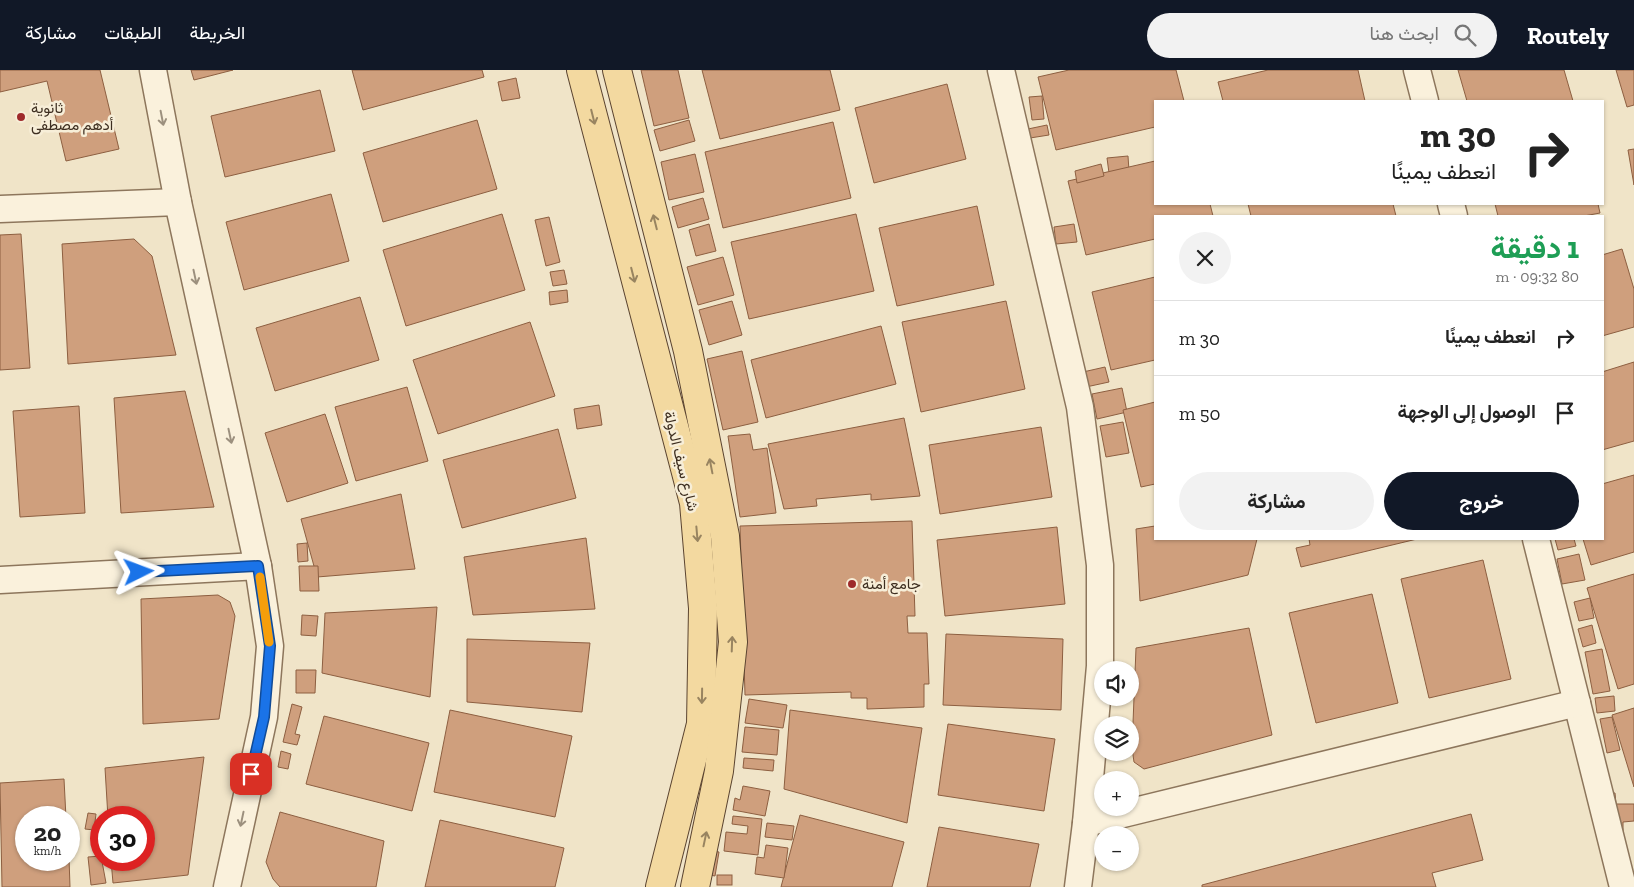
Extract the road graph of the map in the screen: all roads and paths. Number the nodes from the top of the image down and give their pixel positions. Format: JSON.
{"nodes":[{"id":1,"x":153,"y":70,"type":"edge"},
{"id":2,"x":580,"y":70,"type":"edge"},
{"id":3,"x":617,"y":70,"type":"edge"},
{"id":4,"x":1001,"y":70,"type":"edge"},
{"id":5,"x":1417,"y":70,"type":"edge"},
{"id":6,"x":1425,"y":100,"type":"edge"},
{"id":7,"x":178,"y":202,"type":"junction"},
{"id":8,"x":0,"y":209,"type":"edge"},
{"id":9,"x":1536,"y":540,"type":"edge"},
{"id":10,"x":258,"y":566,"type":"junction"},
{"id":11,"x":0,"y":580,"type":"edge"},
{"id":12,"x":1577,"y":704,"type":"junction"},
{"id":13,"x":1086,"y":823,"type":"junction"},
{"id":14,"x":227,"y":887,"type":"edge"},
{"id":15,"x":660,"y":887,"type":"edge"},
{"id":16,"x":695,"y":887,"type":"edge"},
{"id":17,"x":1078,"y":887,"type":"edge"},
{"id":18,"x":1623,"y":887,"type":"edge"}],
"edges":[{"from":1,"to":7,"type":"street","one_way":true},
{"from":2,"to":15,"type":"main road","name":"شارع سيف الدولة","one_way":true},
{"from":16,"to":3,"type":"main road","name":"شارع سيف الدولة","one_way":true},
{"from":4,"to":13,"type":"street"},
{"from":5,"to":6,"type":"street"},
{"from":7,"to":8,"type":"street"},
{"from":7,"to":10,"type":"street","one_way":true},
{"from":9,"to":12,"type":"street"},
{"from":10,"to":11,"type":"street"},
{"from":10,"to":14,"type":"street","one_way":true},
{"from":12,"to":13,"type":"street"},
{"from":12,"to":18,"type":"street"},
{"from":13,"to":17,"type":"street"}]}
